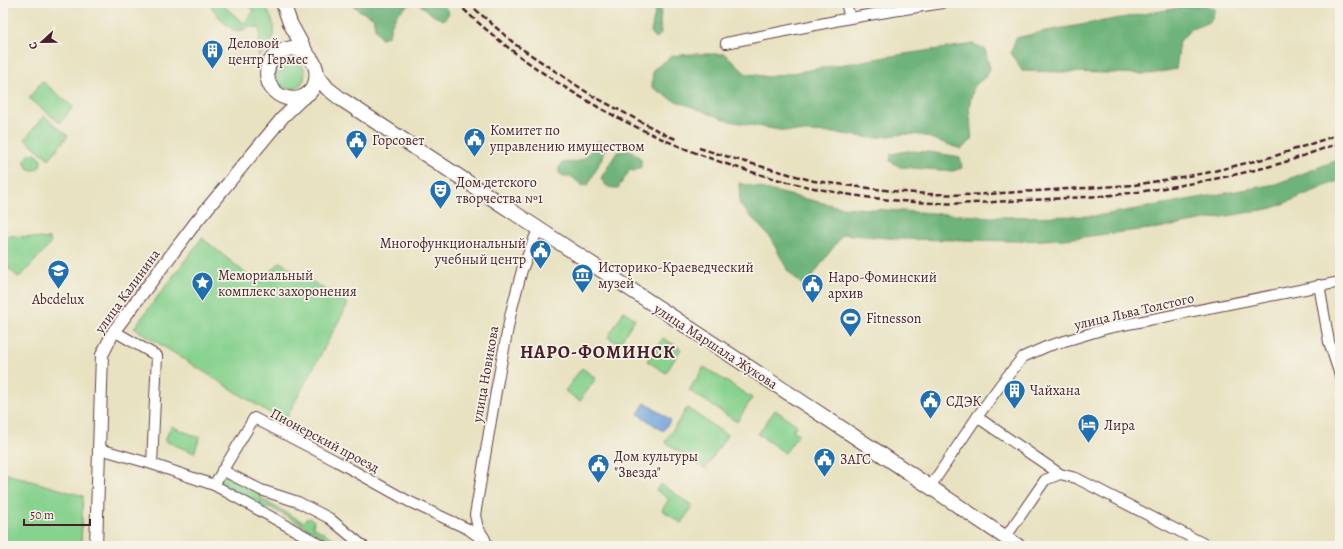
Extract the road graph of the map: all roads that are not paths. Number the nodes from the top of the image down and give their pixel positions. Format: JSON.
{"nodes":[{"id":1,"x":283,"y":3,"type":"edge"},
{"id":2,"x":846,"y":3,"type":"edge"},
{"id":3,"x":942,"y":3,"type":"edge"},
{"id":4,"x":850,"y":18,"type":"junction"},
{"id":5,"x":290,"y":23,"type":"junction"},
{"id":6,"x":726,"y":44,"type":"dead end"},
{"id":7,"x":281,"y":51,"type":"junction"},
{"id":8,"x":307,"y":54,"type":"junction"},
{"id":9,"x":317,"y":75,"type":"junction"},
{"id":10,"x":327,"y":88,"type":"junction"},
{"id":11,"x":306,"y":95,"type":"junction"},
{"id":12,"x":280,"y":96,"type":"junction"},
{"id":13,"x":284,"y":117,"type":"junction"},
{"id":14,"x":538,"y":229,"type":"junction"},
{"id":15,"x":1340,"y":282,"type":"edge"},
{"id":16,"x":1320,"y":285,"type":"junction"},
{"id":17,"x":114,"y":331,"type":"junction"},
{"id":18,"x":1340,"y":375,"type":"edge"},
{"id":19,"x":977,"y":417,"type":"junction"},
{"id":20,"x":100,"y":448,"type":"junction"},
{"id":21,"x":152,"y":464,"type":"junction"},
{"id":22,"x":222,"y":470,"type":"junction"},
{"id":23,"x":1060,"y":474,"type":"junction"},
{"id":24,"x":214,"y":485,"type":"junction"},
{"id":25,"x":930,"y":487,"type":"junction"},
{"id":26,"x":1005,"y":538,"type":"junction"},
{"id":27,"x":489,"y":544,"type":"edge"},
{"id":28,"x":96,"y":546,"type":"edge"},
{"id":29,"x":324,"y":546,"type":"edge"},
{"id":30,"x":363,"y":546,"type":"edge"},
{"id":31,"x":1018,"y":546,"type":"edge"},
{"id":32,"x":1208,"y":546,"type":"edge"}],
"edges":[{"from":1,"to":5,"type":"main road"},
{"from":2,"to":4,"type":"street"},
{"from":3,"to":4,"type":"street"},
{"from":4,"to":6,"type":"street"},
{"from":5,"to":7,"type":"main road"},
{"from":5,"to":8,"type":"main road"},
{"from":7,"to":8,"type":"main road"},
{"from":7,"to":12,"type":"main road"},
{"from":8,"to":9,"type":"main road"},
{"from":9,"to":10,"type":"main road","name":"улица Маршала Жукова"},
{"from":9,"to":11,"type":"main road"},
{"from":10,"to":11,"type":"main road"},
{"from":10,"to":14,"type":"main road","name":"улица Маршала Жукова"},
{"from":11,"to":12,"type":"main road"},
{"from":11,"to":13,"type":"street","name":"улица Калинина"},
{"from":12,"to":13,"type":"street"},
{"from":13,"to":17,"type":"street","name":"улица Калинина"},
{"from":14,"to":25,"type":"main road","name":"улица Маршала Жукова"},
{"from":14,"to":27,"type":"street","name":"улица Новикова"},
{"from":15,"to":16,"type":"street","name":"улица Льва Толстого"},
{"from":16,"to":18,"type":"street"},
{"from":16,"to":19,"type":"street","name":"улица Льва Толстого"},
{"from":17,"to":20,"type":"street","name":"улица Калинина"},
{"from":17,"to":21,"type":"street"},
{"from":19,"to":23,"type":"street"},
{"from":19,"to":25,"type":"street","name":"улица Льва Толстого"},
{"from":20,"to":21,"type":"street"},
{"from":20,"to":28,"type":"street","name":"улица Калинина"},
{"from":21,"to":24,"type":"street"},
{"from":22,"to":24,"type":"street","name":"Пионерский проезд"},
{"from":22,"to":27,"type":"street","name":"Пионерский проезд"},
{"from":22,"to":30,"type":"street"},
{"from":23,"to":26,"type":"street"},
{"from":23,"to":32,"type":"street"},
{"from":24,"to":29,"type":"street"},
{"from":25,"to":26,"type":"main road","name":"улица Маршала Жукова"},
{"from":26,"to":31,"type":"main road","name":"улица Маршала Жукова"}]}
